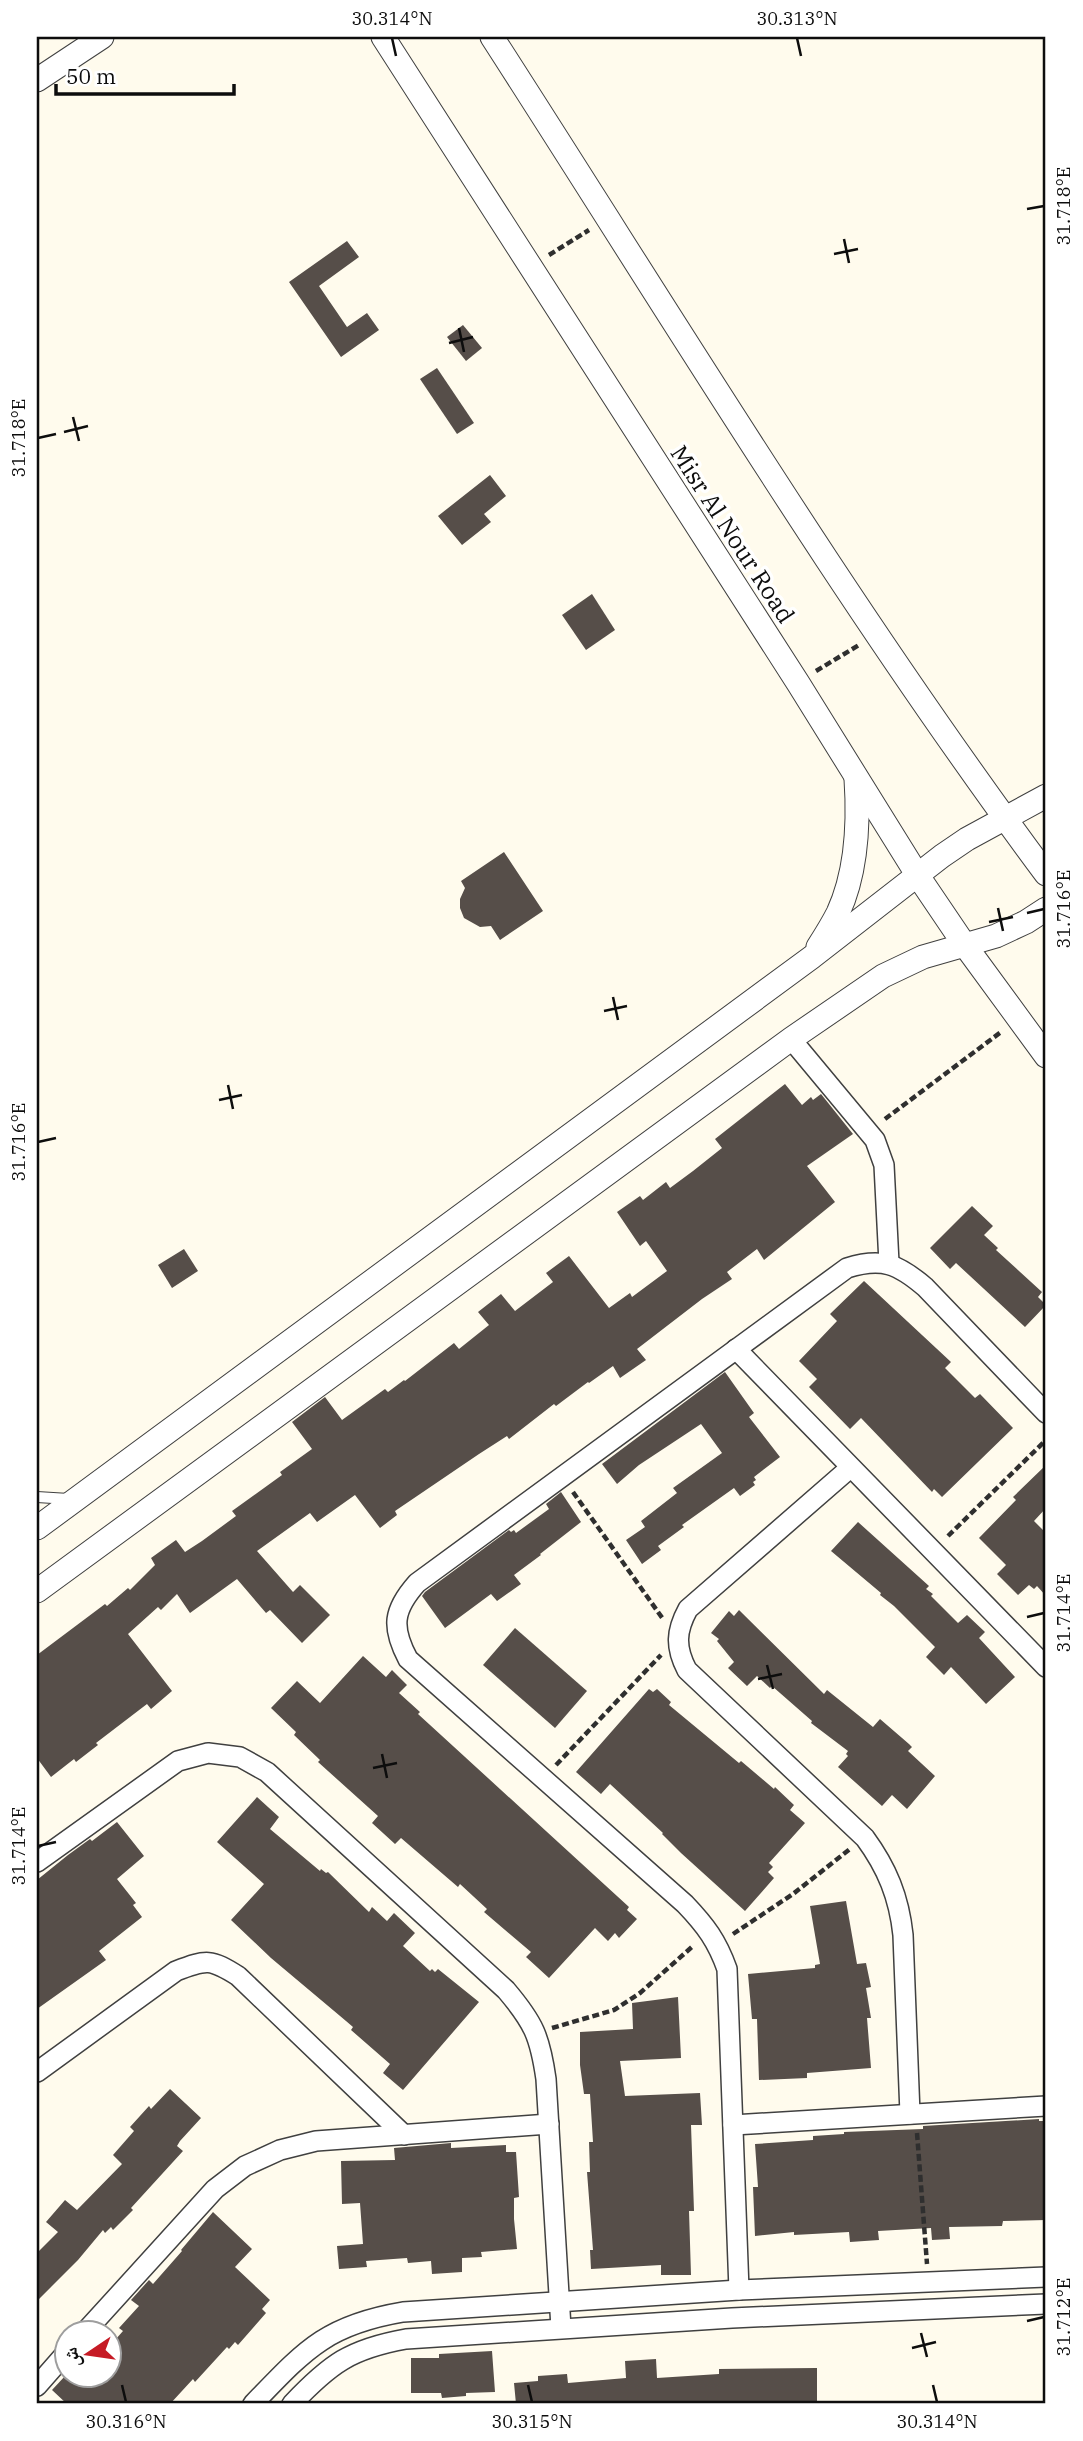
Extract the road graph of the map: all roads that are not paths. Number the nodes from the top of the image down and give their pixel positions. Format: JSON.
{"nodes":[{"id":1,"x":102,"y":37,"type":"edge"},
{"id":2,"x":383,"y":37,"type":"edge"},
{"id":3,"x":492,"y":37,"type":"edge"},
{"id":4,"x":37,"y":80,"type":"edge"},
{"id":5,"x":856,"y":775,"type":"junction"},
{"id":6,"x":1046,"y":796,"type":"edge"},
{"id":7,"x":1006,"y":820,"type":"junction"},
{"id":8,"x":1046,"y":874,"type":"edge"},
{"id":9,"x":918,"y":876,"type":"junction"},
{"id":10,"x":1046,"y":909,"type":"edge"},
{"id":11,"x":964,"y":944,"type":"junction"},
{"id":12,"x":812,"y":957,"type":"junction"},
{"id":13,"x":791,"y":1039,"type":"junction"},
{"id":14,"x":1046,"y":1056,"type":"edge"},
{"id":15,"x":889,"y":1263,"type":"junction"},
{"id":16,"x":736,"y":1349,"type":"junction"},
{"id":17,"x":1046,"y":1413,"type":"edge"},
{"id":18,"x":850,"y":1468,"type":"junction"},
{"id":19,"x":37,"y":1497,"type":"edge"},
{"id":20,"x":76,"y":1499,"type":"junction"},
{"id":21,"x":37,"y":1528,"type":"edge"},
{"id":22,"x":37,"y":1591,"type":"edge"},
{"id":23,"x":1046,"y":1667,"type":"edge"},
{"id":24,"x":37,"y":1861,"type":"edge"},
{"id":25,"x":37,"y":2072,"type":"edge"},
{"id":26,"x":1046,"y":2106,"type":"edge"},
{"id":27,"x":913,"y":2114,"type":"junction"},
{"id":28,"x":549,"y":2124,"type":"junction"},
{"id":29,"x":733,"y":2125,"type":"junction"},
{"id":30,"x":404,"y":2135,"type":"junction"},
{"id":31,"x":1046,"y":2277,"type":"edge"},
{"id":32,"x":739,"y":2290,"type":"junction"},
{"id":33,"x":559,"y":2301,"type":"junction"},
{"id":34,"x":1046,"y":2304,"type":"edge"},
{"id":35,"x":99,"y":2318,"type":"edge"},
{"id":36,"x":561,"y":2328,"type":"junction"},
{"id":37,"x":52,"y":2369,"type":"edge"},
{"id":38,"x":37,"y":2386,"type":"edge"},
{"id":39,"x":253,"y":2404,"type":"edge"},
{"id":40,"x":292,"y":2404,"type":"edge"}],
"edges":[{"from":1,"to":4,"type":"street"},
{"from":2,"to":5,"type":"street","name":"Misr Al Nour Road"},
{"from":3,"to":7,"type":"street"},
{"from":5,"to":9,"type":"street","name":"Misr Al Nour Road"},
{"from":5,"to":12,"type":"street"},
{"from":6,"to":7,"type":"street"},
{"from":7,"to":8,"type":"street"},
{"from":7,"to":9,"type":"street"},
{"from":9,"to":11,"type":"street","name":"Misr Al Nour Road"},
{"from":9,"to":12,"type":"street"},
{"from":10,"to":11,"type":"street"},
{"from":11,"to":13,"type":"street"},
{"from":11,"to":14,"type":"street","name":"Misr Al Nour Road"},
{"from":12,"to":20,"type":"street"},
{"from":13,"to":15,"type":"street"},
{"from":13,"to":22,"type":"street"},
{"from":15,"to":16,"type":"street"},
{"from":15,"to":17,"type":"street"},
{"from":16,"to":18,"type":"street"},
{"from":16,"to":29,"type":"street"},
{"from":18,"to":23,"type":"street"},
{"from":18,"to":27,"type":"street"},
{"from":19,"to":20,"type":"lane"},
{"from":20,"to":21,"type":"street"},
{"from":24,"to":28,"type":"street"},
{"from":25,"to":30,"type":"street"},
{"from":26,"to":27,"type":"street"},
{"from":27,"to":29,"type":"street"},
{"from":28,"to":30,"type":"street"},
{"from":28,"to":33,"type":"street"},
{"from":29,"to":32,"type":"street"},
{"from":30,"to":35,"type":"street"},
{"from":31,"to":32,"type":"street"},
{"from":32,"to":33,"type":"street"},
{"from":33,"to":36,"type":"street"},
{"from":33,"to":39,"type":"street"},
{"from":34,"to":36,"type":"street"},
{"from":36,"to":40,"type":"street"},
{"from":37,"to":38,"type":"street"}]}
